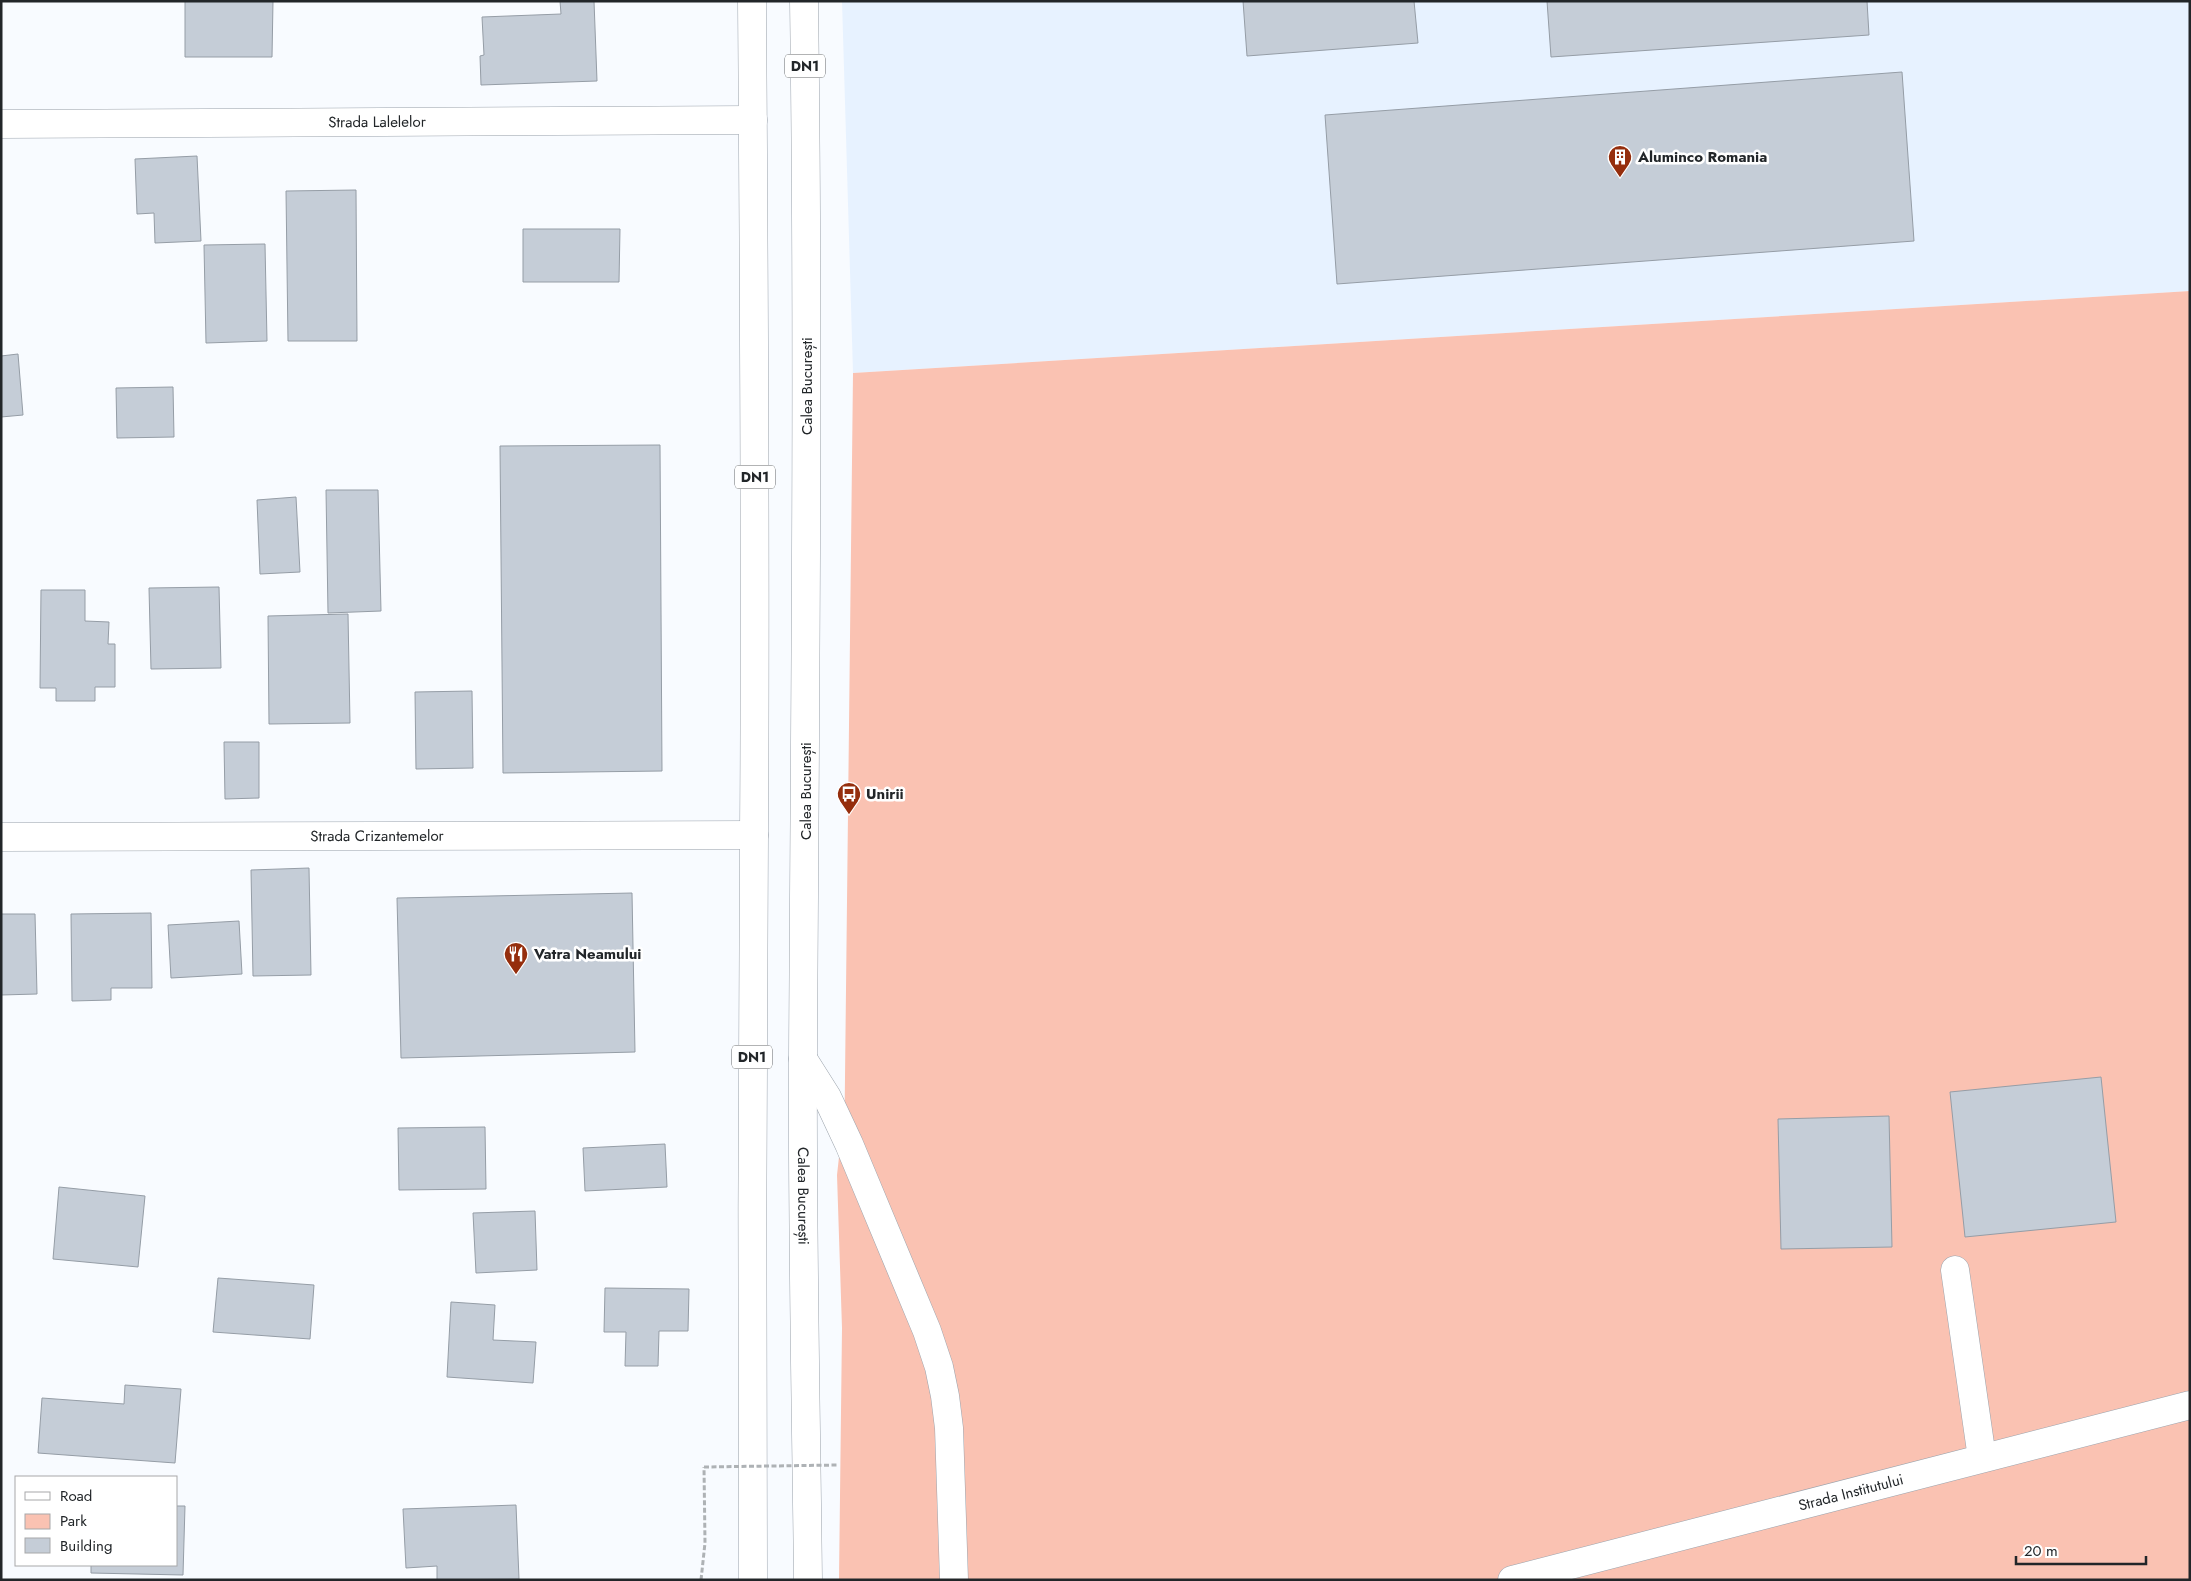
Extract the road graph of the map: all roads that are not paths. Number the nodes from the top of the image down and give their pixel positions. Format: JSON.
{"nodes":[{"id":1,"x":752,"y":1,"type":"edge"},
{"id":2,"x":804,"y":1,"type":"edge"},
{"id":3,"x":753,"y":120,"type":"junction"},
{"id":4,"x":1,"y":124,"type":"edge"},
{"id":5,"x":754,"y":835,"type":"junction"},
{"id":6,"x":1,"y":837,"type":"edge"},
{"id":7,"x":803,"y":1059,"type":"junction"},
{"id":8,"x":1955,"y":1270,"type":"dead end"},
{"id":9,"x":2190,"y":1405,"type":"edge"},
{"id":10,"x":1982,"y":1458,"type":"junction"},
{"id":11,"x":754,"y":1580,"type":"edge"},
{"id":12,"x":808,"y":1580,"type":"edge"},
{"id":13,"x":954,"y":1580,"type":"edge"},
{"id":14,"x":1512,"y":1580,"type":"edge"}],
"edges":[{"from":1,"to":3,"type":"main road","number":"DN1"},
{"from":2,"to":7,"type":"main road","name":"Calea București","number":"DN1"},
{"from":3,"to":4,"type":"main road","name":"Strada Lalelelor"},
{"from":3,"to":5,"type":"main road","number":"DN1"},
{"from":5,"to":6,"type":"main road","name":"Strada Crizantemelor"},
{"from":5,"to":11,"type":"main road","number":"DN1"},
{"from":7,"to":12,"type":"main road","name":"Calea București","number":"DN1"},
{"from":7,"to":13,"type":"main road"},
{"from":8,"to":10,"type":"main road"},
{"from":9,"to":10,"type":"main road","name":"Strada Institutului"},
{"from":10,"to":14,"type":"main road","name":"Strada Institutului"}]}
